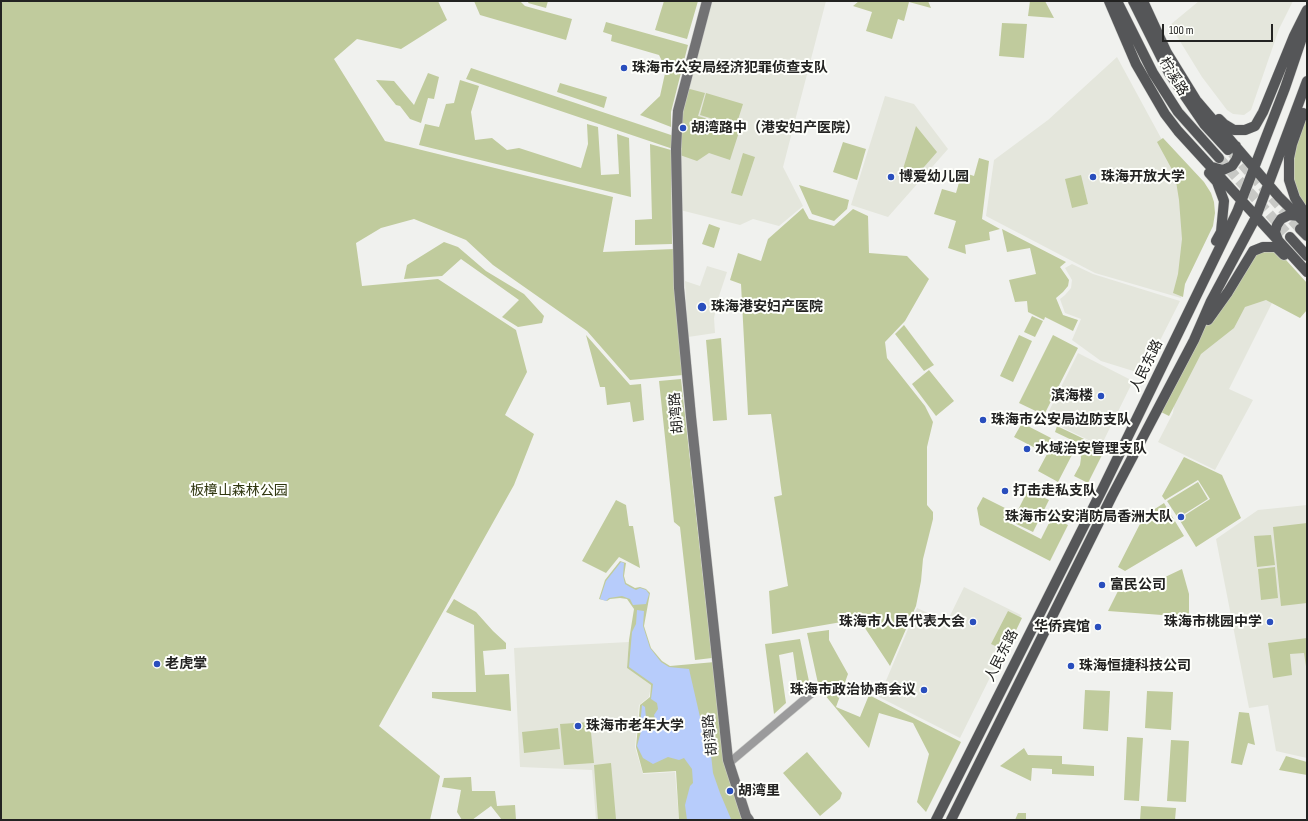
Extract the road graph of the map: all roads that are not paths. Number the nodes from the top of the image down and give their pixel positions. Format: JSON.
{"nodes":[{"id":1,"x":707,"y":1,"type":"edge"},
{"id":2,"x":1108,"y":1,"type":"edge"},
{"id":3,"x":1117,"y":1,"type":"edge"},
{"id":4,"x":1133,"y":1,"type":"edge"},
{"id":5,"x":1143,"y":1,"type":"edge"},
{"id":6,"x":1307,"y":10,"type":"edge"},
{"id":7,"x":1307,"y":23,"type":"edge"},
{"id":8,"x":1167,"y":53,"type":"junction"},
{"id":9,"x":1307,"y":81,"type":"edge"},
{"id":10,"x":1285,"y":88,"type":"junction"},
{"id":11,"x":1305,"y":97,"type":"edge"},
{"id":12,"x":1178,"y":131,"type":"junction"},
{"id":13,"x":1232,"y":148,"type":"junction"},
{"id":14,"x":1219,"y":158,"type":"tunnel mouth"},
{"id":15,"x":1212,"y":167,"type":"junction"},
{"id":16,"x":1254,"y":168,"type":"junction"},
{"id":17,"x":1268,"y":184,"type":"junction"},
{"id":18,"x":1242,"y":199,"type":"junction"},
{"id":19,"x":1303,"y":216,"type":"edge"},
{"id":20,"x":1256,"y":217,"type":"junction"},
{"id":21,"x":1305,"y":230,"type":"edge"},
{"id":22,"x":1290,"y":237,"type":"tunnel mouth"},
{"id":23,"x":1280,"y":243,"type":"junction"},
{"id":24,"x":1307,"y":256,"type":"edge"},
{"id":25,"x":1307,"y":272,"type":"edge"},
{"id":26,"x":1307,"y":279,"type":"edge"},
{"id":27,"x":1198,"y":293,"type":"junction"},
{"id":28,"x":1211,"y":301,"type":"junction"},
{"id":29,"x":1194,"y":340,"type":"junction"},
{"id":30,"x":812,"y":693,"type":"dead end"},
{"id":31,"x":729,"y":763,"type":"junction"},
{"id":32,"x":749,"y":820,"type":"edge"},
{"id":33,"x":936,"y":820,"type":"edge"},
{"id":34,"x":951,"y":820,"type":"edge"}],
"edges":[{"from":1,"to":31,"type":"street","name":"胡湾路"},
{"from":2,"to":12,"type":"main road"},
{"from":3,"to":14,"type":"main road","name":"柠溪路"},
{"from":4,"to":13,"type":"main road","name":"柠溪路"},
{"from":5,"to":8,"type":"main road"},
{"from":6,"to":8,"type":"main road"},
{"from":7,"to":10,"type":"main road","name":"人民东路"},
{"from":8,"to":13,"type":"main road"},
{"from":9,"to":11,"type":"main road","name":"人民东路"},
{"from":10,"to":11,"type":"main road"},
{"from":10,"to":16,"type":"main road","name":"人民东路"},
{"from":11,"to":17,"type":"main road","name":"人民东路"},
{"from":11,"to":19,"type":"main road"},
{"from":12,"to":15,"type":"main road"},
{"from":12,"to":27,"type":"main road"},
{"from":13,"to":15,"type":"main road"},
{"from":13,"to":16,"type":"main road"},
{"from":15,"to":18,"type":"main road"},
{"from":16,"to":17,"type":"main road"},
{"from":16,"to":18,"type":"main road","name":"人民东路"},
{"from":17,"to":19,"type":"main road"},
{"from":17,"to":20,"type":"main road","name":"人民东路"},
{"from":18,"to":20,"type":"main road"},
{"from":18,"to":27,"type":"main road","name":"人民东路"},
{"from":19,"to":21,"type":"main road"},
{"from":19,"to":23,"type":"main road"},
{"from":20,"to":23,"type":"main road"},
{"from":20,"to":28,"type":"main road","name":"人民东路"},
{"from":22,"to":24,"type":"main road"},
{"from":23,"to":25,"type":"main road"},
{"from":26,"to":29,"type":"main road"},
{"from":27,"to":28,"type":"main road"},
{"from":27,"to":33,"type":"main road","name":"人民东路"},
{"from":28,"to":29,"type":"main road","name":"人民东路"},
{"from":29,"to":34,"type":"main road","name":"人民东路"},
{"from":30,"to":31,"type":"street"},
{"from":31,"to":32,"type":"street","name":"胡湾路"}]}
